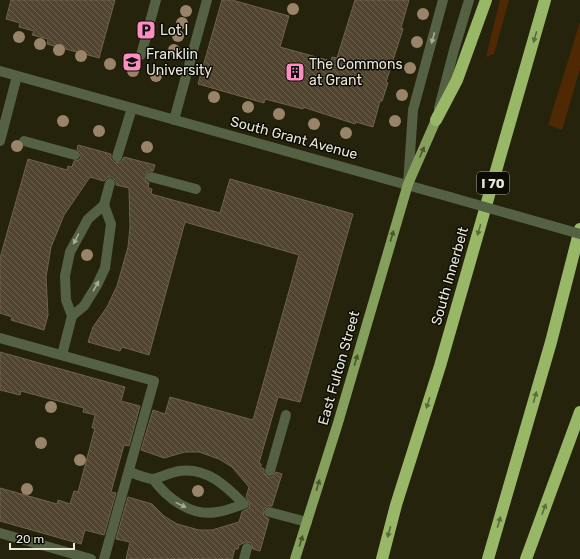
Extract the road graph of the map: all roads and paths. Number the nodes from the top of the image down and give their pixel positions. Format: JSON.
{"nodes":[{"id":1,"x":156,"y":0,"type":"edge"},
{"id":2,"x":208,"y":0,"type":"edge"},
{"id":3,"x":443,"y":0,"type":"edge"},
{"id":4,"x":469,"y":0,"type":"edge"},
{"id":5,"x":545,"y":0,"type":"edge"},
{"id":6,"x":485,"y":3,"type":"edge"},
{"id":7,"x":141,"y":55,"type":"dead end"},
{"id":8,"x":0,"y":71,"type":"edge"},
{"id":9,"x":17,"y":76,"type":"junction"},
{"id":10,"x":132,"y":108,"type":"junction"},
{"id":11,"x":174,"y":120,"type":"junction"},
{"id":12,"x":436,"y":120,"type":"junction"},
{"id":13,"x":0,"y":141,"type":"edge"},
{"id":14,"x":24,"y":141,"type":"dead end"},
{"id":15,"x":75,"y":155,"type":"dead end"},
{"id":16,"x":117,"y":157,"type":"dead end"},
{"id":17,"x":151,"y":177,"type":"dead end"},
{"id":18,"x":110,"y":183,"type":"dead end"},
{"id":19,"x":408,"y":184,"type":"junction"},
{"id":20,"x":196,"y":189,"type":"dead end"},
{"id":21,"x":104,"y":205,"type":"junction"},
{"id":22,"x":580,"y":229,"type":"edge"},
{"id":23,"x":580,"y":234,"type":"edge"},
{"id":24,"x":580,"y":260,"type":"edge"},
{"id":25,"x":72,"y":316,"type":"junction"},
{"id":26,"x":0,"y":338,"type":"edge"},
{"id":27,"x":551,"y":342,"type":"junction"},
{"id":28,"x":62,"y":355,"type":"junction"},
{"id":29,"x":580,"y":412,"type":"edge"},
{"id":30,"x":286,"y":414,"type":"dead end"},
{"id":31,"x":270,"y":471,"type":"dead end"},
{"id":32,"x":129,"y":472,"type":"junction"},
{"id":33,"x":153,"y":479,"type":"junction"},
{"id":34,"x":269,"y":512,"type":"dead end"},
{"id":35,"x":307,"y":522,"type":"junction"},
{"id":36,"x":0,"y":533,"type":"edge"},
{"id":37,"x":248,"y":548,"type":"dead end"},
{"id":38,"x":91,"y":559,"type":"edge"},
{"id":39,"x":104,"y":559,"type":"edge"},
{"id":40,"x":244,"y":559,"type":"edge"},
{"id":41,"x":295,"y":559,"type":"edge"},
{"id":42,"x":382,"y":559,"type":"edge"},
{"id":43,"x":488,"y":559,"type":"edge"},
{"id":44,"x":526,"y":559,"type":"edge"}],
"edges":[{"from":1,"to":7,"type":"street"},
{"from":2,"to":11,"type":"street"},
{"from":3,"to":19,"type":"street","name":"East Fulton Street","one_way":true},
{"from":4,"to":12,"type":"street","name":"East Fulton Street"},
{"from":5,"to":42,"type":"highway","name":"South Innerbelt","number":"I 70","one_way":true},
{"from":6,"to":12,"type":"highway"},
{"from":8,"to":9,"type":"street","name":"South Grant Avenue"},
{"from":9,"to":10,"type":"street","name":"South Grant Avenue"},
{"from":9,"to":13,"type":"street"},
{"from":10,"to":11,"type":"street","name":"South Grant Avenue"},
{"from":10,"to":16,"type":"street"},
{"from":11,"to":19,"type":"street","name":"South Grant Avenue"},
{"from":19,"to":12,"type":"main road","name":"East Fulton Street","one_way":true},
{"from":14,"to":15,"type":"street"},
{"from":17,"to":20,"type":"street"},
{"from":18,"to":21,"type":"street"},
{"from":19,"to":23,"type":"street","name":"South Grant Avenue","bridge":true},
{"from":35,"to":19,"type":"main road","name":"East Fulton Street","one_way":true},
{"from":25,"to":21,"type":"street","one_way":true},
{"from":21,"to":25,"type":"street","one_way":true},
{"from":22,"to":27,"type":"highway"},
{"from":24,"to":27,"type":"highway"},
{"from":25,"to":28,"type":"street"},
{"from":26,"to":28,"type":"street"},
{"from":43,"to":27,"type":"highway","one_way":true},
{"from":28,"to":32,"type":"street"},
{"from":44,"to":29,"type":"highway","one_way":true},
{"from":30,"to":31,"type":"street"},
{"from":32,"to":33,"type":"street"},
{"from":32,"to":39,"type":"street"},
{"from":33,"to":33,"type":"street","one_way":true},
{"from":34,"to":35,"type":"street"},
{"from":41,"to":35,"type":"main road","name":"East Fulton Street","one_way":true},
{"from":36,"to":38,"type":"street"},
{"from":37,"to":40,"type":"street"}]}
